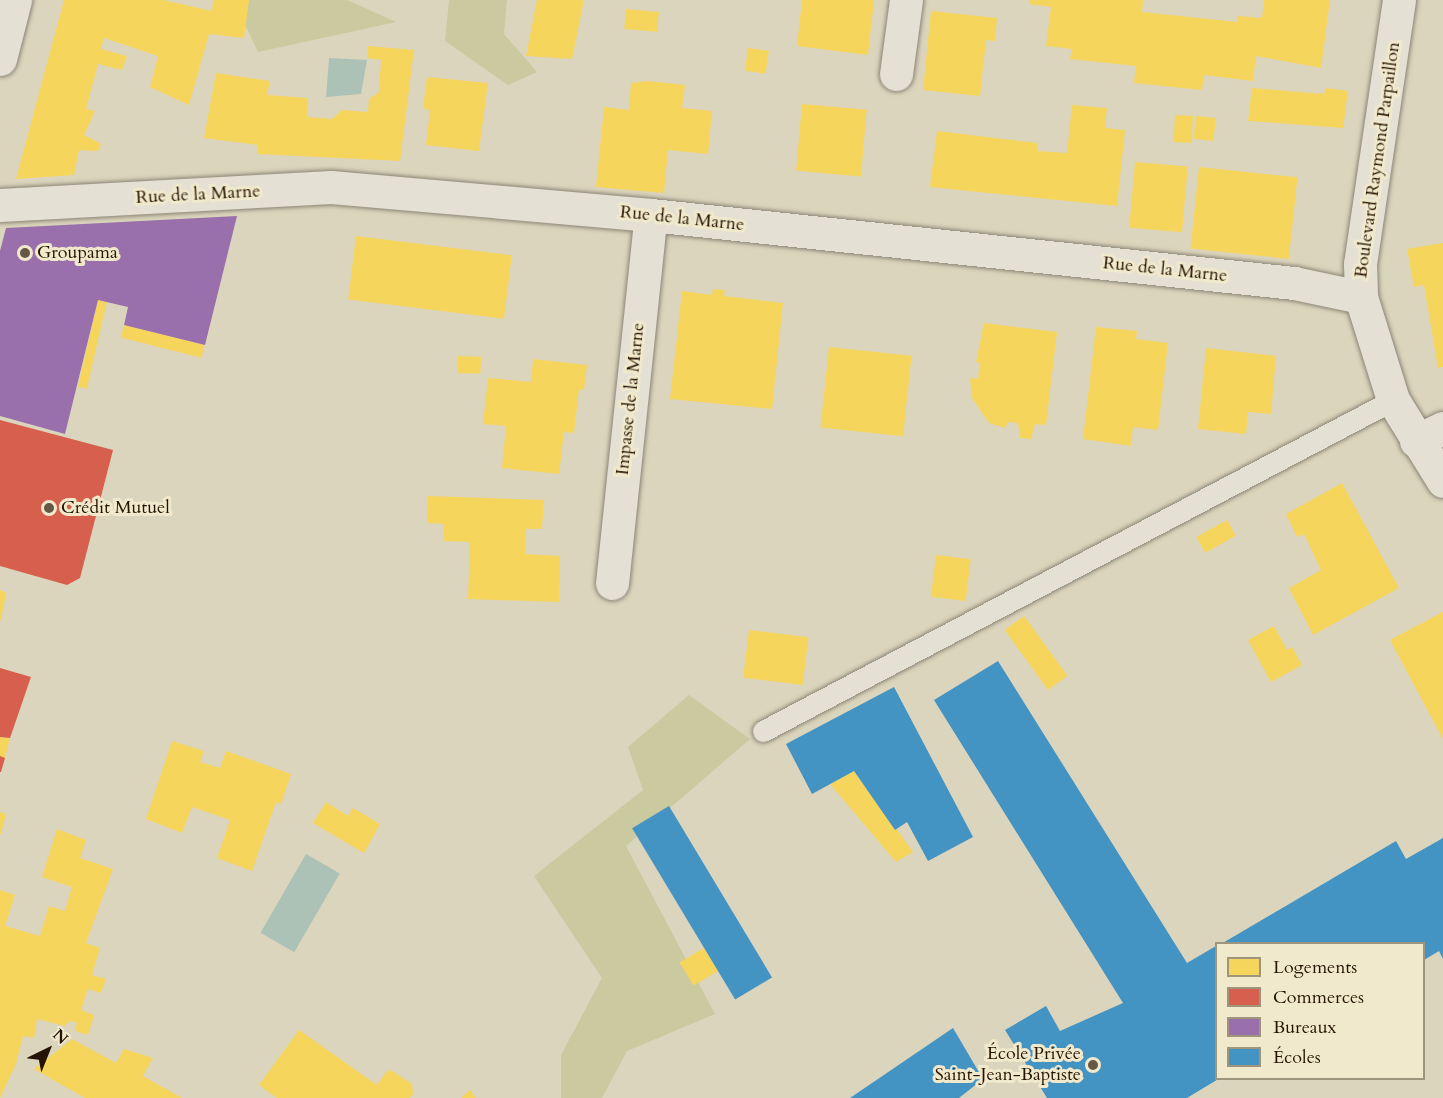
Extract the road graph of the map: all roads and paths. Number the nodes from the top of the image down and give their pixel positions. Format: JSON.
{"nodes":[{"id":1,"x":15,"y":0,"type":"edge"},
{"id":2,"x":906,"y":0,"type":"edge"},
{"id":3,"x":1399,"y":0,"type":"edge"},
{"id":4,"x":0,"y":59,"type":"edge"},
{"id":5,"x":896,"y":74,"type":"dead end"},
{"id":6,"x":0,"y":205,"type":"edge"},
{"id":7,"x":651,"y":215,"type":"junction"},
{"id":8,"x":1361,"y":297,"type":"junction"},
{"id":9,"x":1393,"y":400,"type":"junction"},
{"id":10,"x":1430,"y":434,"type":"edge"},
{"id":11,"x":1443,"y":481,"type":"edge"},
{"id":12,"x":612,"y":583,"type":"dead end"},
{"id":13,"x":763,"y":731,"type":"dead end"}],
"edges":[{"from":1,"to":4,"type":"street"},
{"from":2,"to":5,"type":"street"},
{"from":3,"to":8,"type":"street","name":"Boulevard Raymond Parpaillon"},
{"from":6,"to":7,"type":"street","name":"Rue de la Marne"},
{"from":7,"to":8,"type":"street","name":"Rue de la Marne"},
{"from":7,"to":12,"type":"street","name":"Impasse de la Marne"},
{"from":8,"to":9,"type":"street","name":"Boulevard Raymond Parpaillon"},
{"from":9,"to":10,"type":"street","name":"Boulevard Raymond Parpaillon"},
{"from":9,"to":13,"type":"lane"},
{"from":10,"to":11,"type":"street","name":"Boulevard Raymond Parpaillon"}]}
